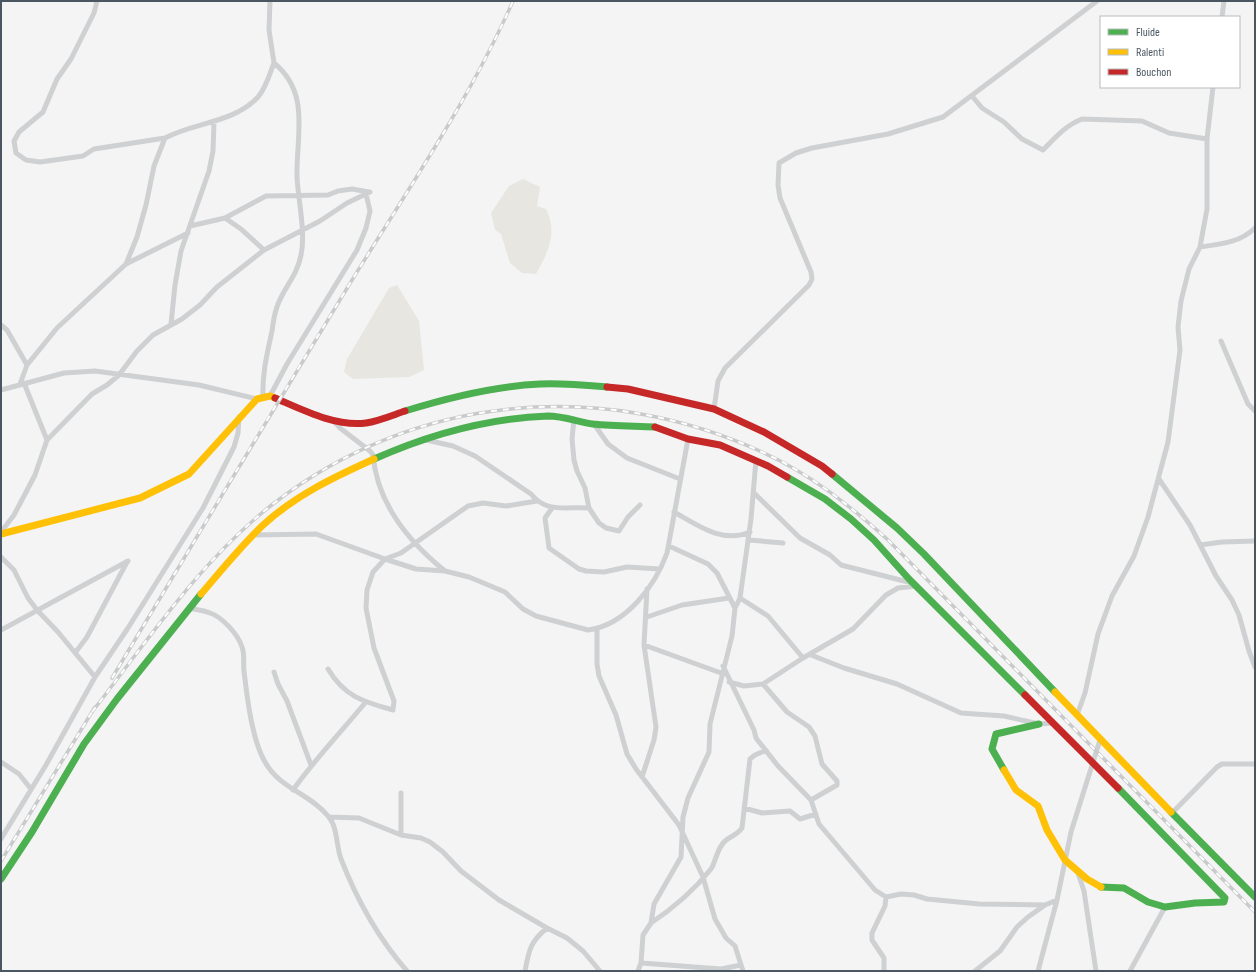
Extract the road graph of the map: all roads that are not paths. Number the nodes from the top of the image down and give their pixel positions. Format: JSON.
{"nodes":[{"id":1,"x":97,"y":1,"type":"edge"},
{"id":2,"x":270,"y":1,"type":"edge"},
{"id":3,"x":1097,"y":1,"type":"edge"},
{"id":4,"x":1224,"y":1,"type":"edge"},
{"id":5,"x":1222,"y":16,"type":"edge"},
{"id":6,"x":274,"y":63,"type":"junction"},
{"id":7,"x":1213,"y":88,"type":"edge"},
{"id":8,"x":972,"y":96,"type":"junction"},
{"id":9,"x":214,"y":122,"type":"junction"},
{"id":10,"x":165,"y":138,"type":"junction"},
{"id":11,"x":1206,"y":139,"type":"junction"},
{"id":12,"x":366,"y":194,"type":"junction"},
{"id":13,"x":300,"y":195,"type":"junction"},
{"id":14,"x":225,"y":218,"type":"junction"},
{"id":15,"x":190,"y":226,"type":"junction"},
{"id":16,"x":1255,"y":228,"type":"edge"},
{"id":17,"x":301,"y":231,"type":"junction"},
{"id":18,"x":188,"y":233,"type":"junction"},
{"id":19,"x":1200,"y":247,"type":"junction"},
{"id":20,"x":264,"y":250,"type":"junction"},
{"id":21,"x":126,"y":264,"type":"junction"},
{"id":22,"x":171,"y":324,"type":"junction"},
{"id":23,"x":1,"y":325,"type":"edge"},
{"id":24,"x":1221,"y":341,"type":"dead end"},
{"id":25,"x":27,"y":365,"type":"junction"},
{"id":26,"x":119,"y":375,"type":"junction"},
{"id":27,"x":22,"y":383,"type":"junction"},
{"id":28,"x":1,"y":390,"type":"edge"},
{"id":29,"x":263,"y":397,"type":"junction"},
{"id":30,"x":714,"y":409,"type":"junction"},
{"id":31,"x":1255,"y":411,"type":"edge"},
{"id":32,"x":239,"y":418,"type":"junction"},
{"id":33,"x":574,"y":419,"type":"junction"},
{"id":34,"x":333,"y":420,"type":"junction"},
{"id":35,"x":594,"y":424,"type":"junction"},
{"id":36,"x":425,"y":439,"type":"junction"},
{"id":37,"x":688,"y":439,"type":"junction"},
{"id":38,"x":47,"y":440,"type":"junction"},
{"id":39,"x":373,"y":459,"type":"junction"},
{"id":40,"x":756,"y":460,"type":"junction"},
{"id":41,"x":680,"y":479,"type":"junction"},
{"id":42,"x":1159,"y":479,"type":"junction"},
{"id":43,"x":754,"y":493,"type":"junction"},
{"id":44,"x":536,"y":501,"type":"junction"},
{"id":45,"x":640,"y":505,"type":"dead end"},
{"id":46,"x":552,"y":508,"type":"junction"},
{"id":47,"x":589,"y":508,"type":"junction"},
{"id":48,"x":674,"y":512,"type":"junction"},
{"id":49,"x":750,"y":532,"type":"junction"},
{"id":50,"x":1,"y":533,"type":"edge"},
{"id":51,"x":254,"y":535,"type":"junction"},
{"id":52,"x":749,"y":540,"type":"junction"},
{"id":53,"x":1255,"y":541,"type":"edge"},
{"id":54,"x":414,"y":542,"type":"junction"},
{"id":55,"x":783,"y":543,"type":"dead end"},
{"id":56,"x":1200,"y":545,"type":"junction"},
{"id":57,"x":669,"y":546,"type":"junction"},
{"id":58,"x":1,"y":557,"type":"edge"},
{"id":59,"x":385,"y":560,"type":"junction"},
{"id":60,"x":660,"y":569,"type":"junction"},
{"id":61,"x":445,"y":571,"type":"junction"},
{"id":62,"x":915,"y":585,"type":"junction"},
{"id":63,"x":647,"y":588,"type":"junction"},
{"id":64,"x":729,"y":598,"type":"junction"},
{"id":65,"x":740,"y":598,"type":"junction"},
{"id":66,"x":189,"y":608,"type":"junction"},
{"id":67,"x":735,"y":608,"type":"junction"},
{"id":68,"x":37,"y":610,"type":"junction"},
{"id":69,"x":647,"y":617,"type":"junction"},
{"id":70,"x":597,"y":629,"type":"junction"},
{"id":71,"x":1,"y":630,"type":"edge"},
{"id":72,"x":644,"y":645,"type":"junction"},
{"id":73,"x":75,"y":652,"type":"junction"},
{"id":74,"x":811,"y":655,"type":"junction"},
{"id":75,"x":803,"y":658,"type":"junction"},
{"id":76,"x":723,"y":666,"type":"junction"},
{"id":77,"x":1255,"y":668,"type":"edge"},
{"id":78,"x":328,"y":669,"type":"dead end"},
{"id":79,"x":274,"y":672,"type":"dead end"},
{"id":80,"x":721,"y":673,"type":"junction"},
{"id":81,"x":95,"y":677,"type":"junction"},
{"id":82,"x":729,"y":682,"type":"junction"},
{"id":83,"x":763,"y":684,"type":"junction"},
{"id":84,"x":365,"y":703,"type":"junction"},
{"id":85,"x":1077,"y":715,"type":"junction"},
{"id":86,"x":1053,"y":723,"type":"junction"},
{"id":87,"x":1039,"y":724,"type":"junction"},
{"id":88,"x":1100,"y":740,"type":"junction"},
{"id":89,"x":766,"y":750,"type":"junction"},
{"id":90,"x":1,"y":762,"type":"edge"},
{"id":91,"x":1093,"y":762,"type":"junction"},
{"id":92,"x":1255,"y":764,"type":"edge"},
{"id":93,"x":311,"y":765,"type":"junction"},
{"id":94,"x":642,"y":777,"type":"junction"},
{"id":95,"x":31,"y":789,"type":"junction"},
{"id":96,"x":293,"y":790,"type":"junction"},
{"id":97,"x":401,"y":794,"type":"dead end"},
{"id":98,"x":811,"y":800,"type":"junction"},
{"id":99,"x":744,"y":808,"type":"junction"},
{"id":100,"x":1172,"y":813,"type":"junction"},
{"id":101,"x":816,"y":814,"type":"junction"},
{"id":102,"x":329,"y":817,"type":"junction"},
{"id":103,"x":682,"y":834,"type":"junction"},
{"id":104,"x":401,"y":835,"type":"junction"},
{"id":105,"x":1,"y":839,"type":"edge"},
{"id":106,"x":1065,"y":860,"type":"junction"},
{"id":107,"x":1078,"y":873,"type":"junction"},
{"id":108,"x":703,"y":877,"type":"junction"},
{"id":109,"x":1,"y":879,"type":"edge"},
{"id":110,"x":886,"y":897,"type":"junction"},
{"id":111,"x":1255,"y":897,"type":"edge"},
{"id":112,"x":1057,"y":900,"type":"junction"},
{"id":113,"x":1045,"y":905,"type":"junction"},
{"id":114,"x":1165,"y":907,"type":"junction"},
{"id":115,"x":651,"y":923,"type":"junction"},
{"id":116,"x":547,"y":928,"type":"junction"},
{"id":117,"x":641,"y":963,"type":"junction"},
{"id":118,"x":742,"y":968,"type":"edge"},
{"id":119,"x":407,"y":971,"type":"edge"},
{"id":120,"x":525,"y":971,"type":"edge"},
{"id":121,"x":600,"y":971,"type":"edge"},
{"id":122,"x":638,"y":971,"type":"edge"},
{"id":123,"x":884,"y":971,"type":"edge"},
{"id":124,"x":975,"y":971,"type":"edge"},
{"id":125,"x":1038,"y":971,"type":"edge"},
{"id":126,"x":1096,"y":971,"type":"edge"},
{"id":127,"x":1130,"y":971,"type":"edge"}],
"edges":[{"from":1,"to":10,"type":"street"},
{"from":2,"to":6,"type":"street"},
{"from":3,"to":8,"type":"street"},
{"from":4,"to":5,"type":"street"},
{"from":6,"to":9,"type":"street"},
{"from":6,"to":13,"type":"street"},
{"from":7,"to":11,"type":"street"},
{"from":8,"to":11,"type":"street"},
{"from":8,"to":30,"type":"street"},
{"from":9,"to":10,"type":"street"},
{"from":9,"to":15,"type":"street"},
{"from":10,"to":21,"type":"street"},
{"from":11,"to":19,"type":"street"},
{"from":12,"to":13,"type":"street"},
{"from":12,"to":17,"type":"street"},
{"from":12,"to":29,"type":"street"},
{"from":13,"to":14,"type":"street"},
{"from":13,"to":17,"type":"street"},
{"from":14,"to":15,"type":"street"},
{"from":14,"to":20,"type":"street"},
{"from":15,"to":18,"type":"street"},
{"from":16,"to":19,"type":"street"},
{"from":17,"to":20,"type":"street"},
{"from":17,"to":29,"type":"street"},
{"from":18,"to":21,"type":"street"},
{"from":18,"to":22,"type":"street"},
{"from":19,"to":42,"type":"street"},
{"from":20,"to":22,"type":"street"},
{"from":21,"to":25,"type":"street"},
{"from":22,"to":26,"type":"street"},
{"from":23,"to":25,"type":"street"},
{"from":24,"to":31,"type":"street"},
{"from":25,"to":27,"type":"street"},
{"from":26,"to":27,"type":"street"},
{"from":26,"to":29,"type":"street"},
{"from":26,"to":38,"type":"street"},
{"from":27,"to":28,"type":"street"},
{"from":27,"to":38,"type":"street"},
{"from":29,"to":32,"type":"street"},
{"from":29,"to":34,"type":"street"},
{"from":30,"to":34,"type":"street"},
{"from":30,"to":85,"type":"street"},
{"from":32,"to":50,"type":"street"},
{"from":32,"to":81,"type":"street"},
{"from":33,"to":35,"type":"street"},
{"from":33,"to":36,"type":"street"},
{"from":33,"to":47,"type":"street"},
{"from":34,"to":39,"type":"street"},
{"from":35,"to":37,"type":"street"},
{"from":35,"to":41,"type":"street"},
{"from":36,"to":39,"type":"street"},
{"from":36,"to":44,"type":"street"},
{"from":37,"to":40,"type":"street"},
{"from":37,"to":41,"type":"street"},
{"from":38,"to":50,"type":"street"},
{"from":39,"to":51,"type":"street"},
{"from":39,"to":54,"type":"street"},
{"from":40,"to":43,"type":"street"},
{"from":40,"to":62,"type":"street"},
{"from":41,"to":48,"type":"street"},
{"from":42,"to":56,"type":"street"},
{"from":42,"to":85,"type":"street"},
{"from":43,"to":49,"type":"street"},
{"from":43,"to":62,"type":"street"},
{"from":44,"to":46,"type":"street"},
{"from":44,"to":54,"type":"street"},
{"from":45,"to":47,"type":"street"},
{"from":46,"to":47,"type":"street"},
{"from":46,"to":60,"type":"street"},
{"from":48,"to":49,"type":"street"},
{"from":48,"to":57,"type":"street"},
{"from":49,"to":52,"type":"street"},
{"from":51,"to":59,"type":"street"},
{"from":51,"to":66,"type":"street"},
{"from":52,"to":55,"type":"street"},
{"from":52,"to":65,"type":"street"},
{"from":53,"to":56,"type":"street"},
{"from":54,"to":59,"type":"street"},
{"from":54,"to":61,"type":"street"},
{"from":56,"to":77,"type":"street"},
{"from":57,"to":60,"type":"street"},
{"from":57,"to":64,"type":"street"},
{"from":58,"to":68,"type":"street"},
{"from":59,"to":61,"type":"street"},
{"from":59,"to":84,"type":"street"},
{"from":60,"to":63,"type":"street"},
{"from":61,"to":70,"type":"street"},
{"from":62,"to":74,"type":"street"},
{"from":62,"to":86,"type":"street"},
{"from":63,"to":69,"type":"street"},
{"from":63,"to":70,"type":"street"},
{"from":64,"to":67,"type":"street"},
{"from":64,"to":69,"type":"street"},
{"from":65,"to":67,"type":"street"},
{"from":65,"to":75,"type":"street"},
{"from":66,"to":96,"type":"street"},
{"from":66,"to":109,"type":"street"},
{"from":67,"to":76,"type":"street"},
{"from":68,"to":71,"type":"street"},
{"from":68,"to":73,"type":"street"},
{"from":68,"to":73,"type":"street"},
{"from":69,"to":72,"type":"street"},
{"from":70,"to":94,"type":"street"},
{"from":72,"to":80,"type":"street"},
{"from":72,"to":94,"type":"street"},
{"from":73,"to":81,"type":"street"},
{"from":74,"to":75,"type":"street"},
{"from":74,"to":87,"type":"street"},
{"from":75,"to":83,"type":"street"},
{"from":76,"to":80,"type":"street"},
{"from":76,"to":82,"type":"street"},
{"from":78,"to":84,"type":"street"},
{"from":79,"to":93,"type":"street"},
{"from":80,"to":103,"type":"street"},
{"from":81,"to":95,"type":"street"},
{"from":82,"to":83,"type":"street"},
{"from":82,"to":89,"type":"street"},
{"from":83,"to":98,"type":"street"},
{"from":84,"to":93,"type":"street"},
{"from":85,"to":88,"type":"street"},
{"from":86,"to":87,"type":"street"},
{"from":86,"to":91,"type":"street"},
{"from":87,"to":106,"type":"street"},
{"from":88,"to":91,"type":"street"},
{"from":88,"to":100,"type":"street"},
{"from":89,"to":98,"type":"street"},
{"from":89,"to":99,"type":"street"},
{"from":90,"to":95,"type":"street"},
{"from":91,"to":106,"type":"street"},
{"from":91,"to":114,"type":"street"},
{"from":92,"to":100,"type":"street"},
{"from":93,"to":96,"type":"street"},
{"from":94,"to":103,"type":"street"},
{"from":95,"to":105,"type":"street"},
{"from":96,"to":102,"type":"street"},
{"from":97,"to":104,"type":"street"},
{"from":98,"to":101,"type":"street"},
{"from":99,"to":101,"type":"street"},
{"from":99,"to":108,"type":"street"},
{"from":100,"to":111,"type":"street"},
{"from":101,"to":110,"type":"street"},
{"from":102,"to":104,"type":"street"},
{"from":102,"to":119,"type":"street"},
{"from":103,"to":108,"type":"street"},
{"from":103,"to":115,"type":"street"},
{"from":104,"to":116,"type":"street"},
{"from":106,"to":107,"type":"street"},
{"from":106,"to":112,"type":"street"},
{"from":107,"to":114,"type":"street"},
{"from":107,"to":126,"type":"street"},
{"from":108,"to":115,"type":"street"},
{"from":108,"to":118,"type":"street"},
{"from":110,"to":113,"type":"street"},
{"from":110,"to":123,"type":"street"},
{"from":112,"to":113,"type":"street"},
{"from":112,"to":125,"type":"street"},
{"from":113,"to":124,"type":"street"},
{"from":114,"to":127,"type":"street"},
{"from":115,"to":117,"type":"street"},
{"from":116,"to":120,"type":"street"},
{"from":116,"to":121,"type":"street"},
{"from":117,"to":118,"type":"street"},
{"from":117,"to":122,"type":"street"}]}
